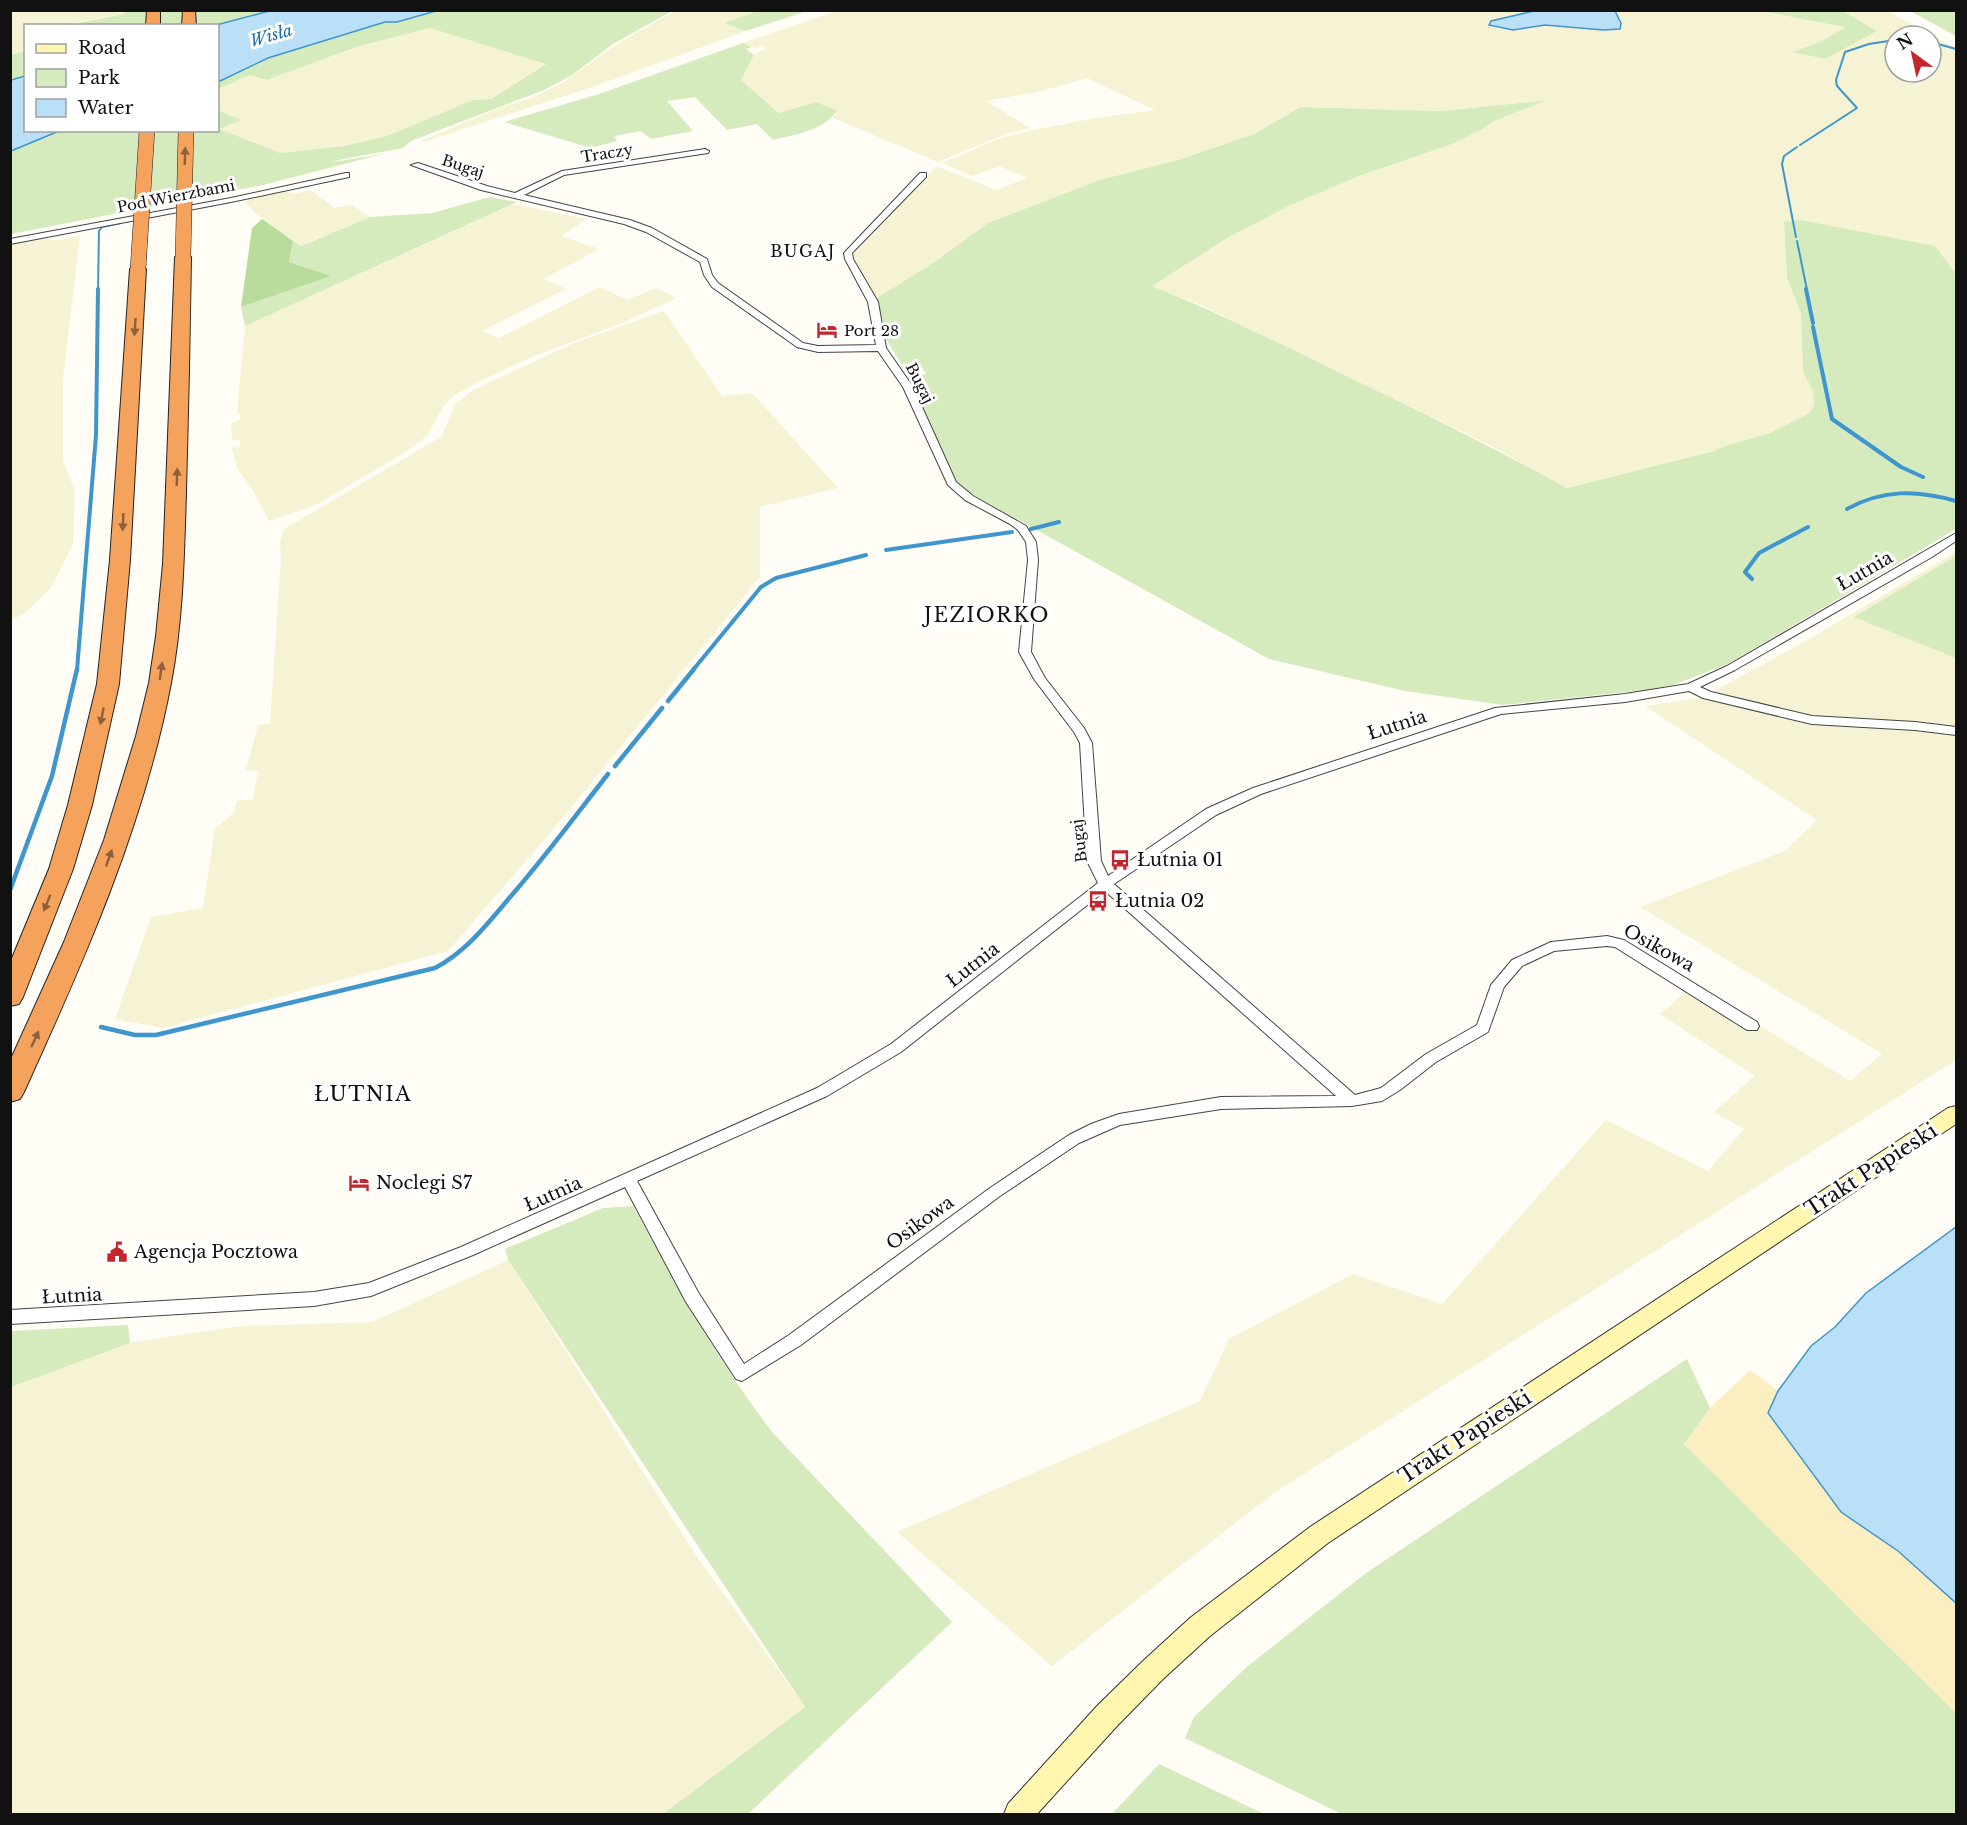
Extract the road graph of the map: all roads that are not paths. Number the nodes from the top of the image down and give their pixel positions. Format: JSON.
{"nodes":[{"id":1,"x":147,"y":132,"type":"edge"},
{"id":2,"x":186,"y":132,"type":"edge"},
{"id":3,"x":705,"y":150,"type":"dead end"},
{"id":4,"x":415,"y":165,"type":"dead end"},
{"id":5,"x":346,"y":175,"type":"dead end"},
{"id":6,"x":923,"y":175,"type":"dead end"},
{"id":7,"x":517,"y":195,"type":"junction"},
{"id":8,"x":10,"y":242,"type":"edge"},
{"id":9,"x":881,"y":348,"type":"junction"},
{"id":10,"x":1956,"y":536,"type":"edge"},
{"id":11,"x":1691,"y":687,"type":"junction"},
{"id":12,"x":1956,"y":731,"type":"edge"},
{"id":13,"x":1105,"y":884,"type":"junction"},
{"id":14,"x":10,"y":997,"type":"edge"},
{"id":15,"x":1752,"y":1026,"type":"dead end"},
{"id":16,"x":10,"y":1092,"type":"edge"},
{"id":17,"x":1352,"y":1101,"type":"junction"},
{"id":18,"x":1956,"y":1114,"type":"edge"},
{"id":19,"x":629,"y":1180,"type":"junction"},
{"id":20,"x":10,"y":1317,"type":"edge"},
{"id":21,"x":1018,"y":1815,"type":"edge"}],
"edges":[{"from":1,"to":14,"type":"highway","one_way":true,"bridge":true},
{"from":16,"to":2,"type":"highway","one_way":true,"bridge":true},
{"from":3,"to":7,"type":"street","name":"Traczy"},
{"from":4,"to":7,"type":"street","name":"Bugaj"},
{"from":5,"to":8,"type":"street","name":"Pod Wierzbami"},
{"from":6,"to":9,"type":"street"},
{"from":7,"to":9,"type":"street","name":"Bugaj"},
{"from":9,"to":13,"type":"street","name":"Bugaj"},
{"from":10,"to":11,"type":"street","name":"Łutnia"},
{"from":11,"to":12,"type":"street"},
{"from":11,"to":13,"type":"street","name":"Łutnia"},
{"from":13,"to":17,"type":"street"},
{"from":13,"to":19,"type":"street","name":"Łutnia"},
{"from":15,"to":17,"type":"street","name":"Osikowa"},
{"from":17,"to":19,"type":"street","name":"Osikowa"},
{"from":18,"to":21,"type":"street","name":"Trakt Papieski"},
{"from":19,"to":20,"type":"street","name":"Łutnia"}]}
